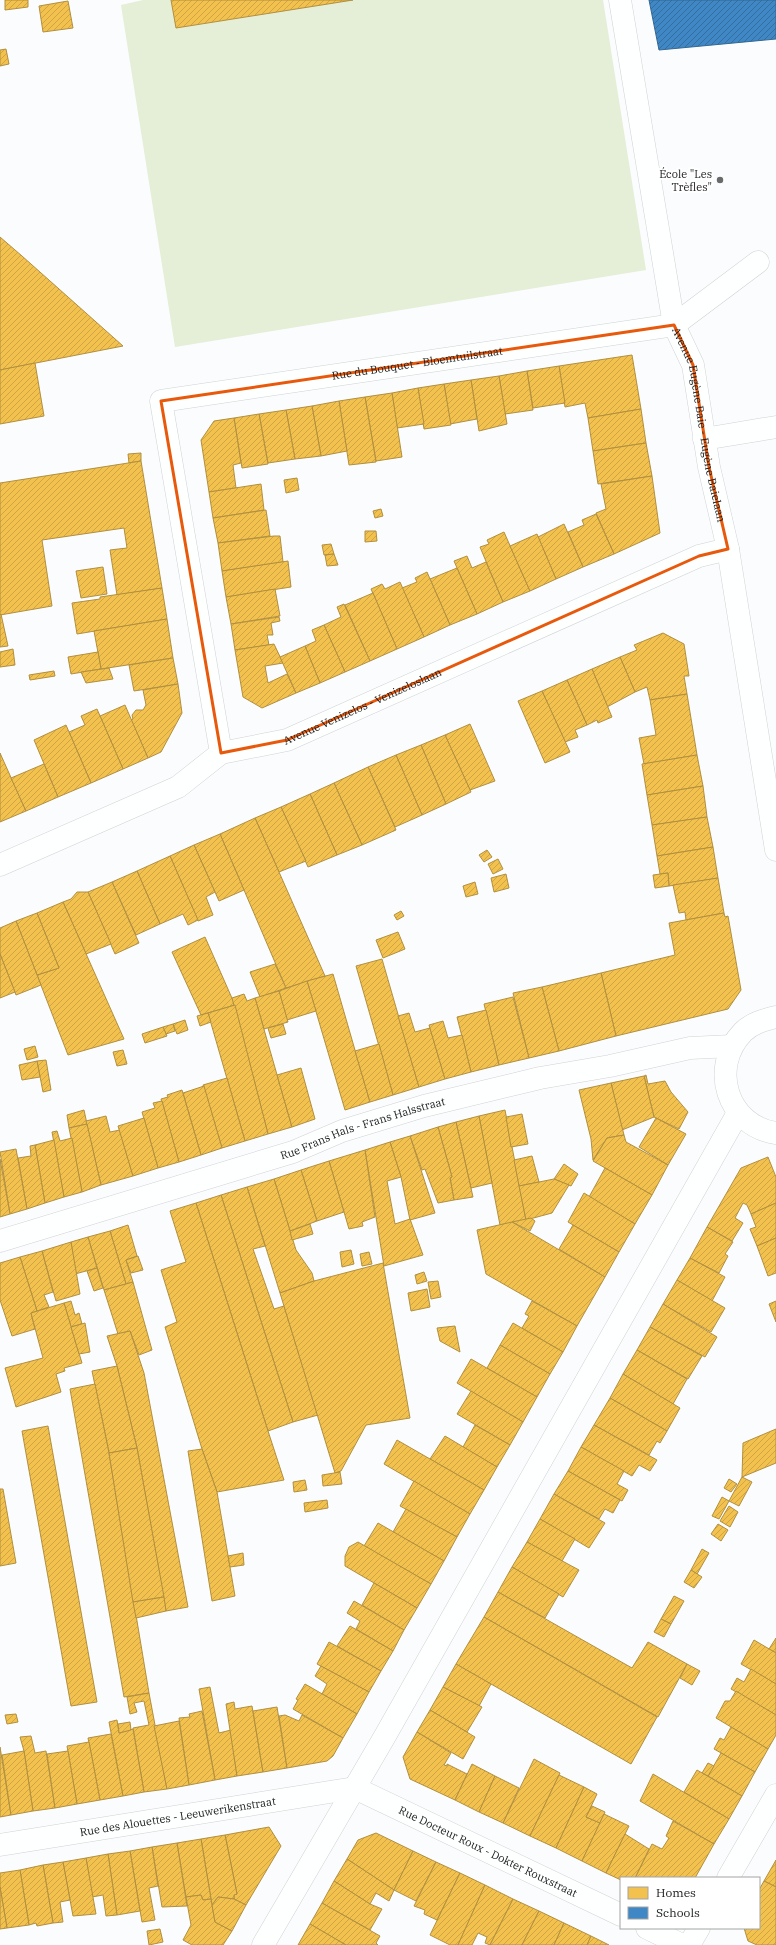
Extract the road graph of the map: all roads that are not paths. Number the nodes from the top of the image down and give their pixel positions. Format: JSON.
{"nodes":[{"id":1,"x":620,"y":0,"type":"edge"},
{"id":2,"x":758,"y":262,"type":"dead end"},
{"id":3,"x":674,"y":325,"type":"junction"},
{"id":4,"x":776,"y":427,"type":"edge"},
{"id":5,"x":704,"y":439,"type":"junction"},
{"id":6,"x":728,"y":549,"type":"junction"},
{"id":7,"x":221,"y":753,"type":"junction"},
{"id":8,"x":776,"y":850,"type":"edge"},
{"id":9,"x":0,"y":865,"type":"edge"},
{"id":10,"x":776,"y":1017,"type":"edge"},
{"id":11,"x":732,"y":1046,"type":"junction"},
{"id":12,"x":738,"y":1113,"type":"junction"},
{"id":13,"x":776,"y":1133,"type":"edge"},
{"id":14,"x":0,"y":1241,"type":"edge"},
{"id":15,"x":355,"y":1788,"type":"junction"},
{"id":16,"x":776,"y":1795,"type":"edge"},
{"id":17,"x":0,"y":1844,"type":"edge"},
{"id":18,"x":729,"y":1877,"type":"edge"},
{"id":19,"x":620,"y":1915,"type":"edge"},
{"id":20,"x":649,"y":1929,"type":"edge"},
{"id":21,"x":698,"y":1929,"type":"edge"},
{"id":22,"x":263,"y":1945,"type":"edge"},
{"id":23,"x":682,"y":1945,"type":"edge"},
{"id":24,"x":689,"y":1945,"type":"edge"}],
"edges":[{"from":1,"to":3,"type":"street","name":"Avenue Eugène Baie - Eugène Baielaan"},
{"from":2,"to":3,"type":"street"},
{"from":3,"to":5,"type":"street","name":"Avenue Eugène Baie - Eugène Baielaan"},
{"from":3,"to":7,"type":"street","name":"Rue du Bouquet - Bloemtuilstraat"},
{"from":4,"to":5,"type":"street"},
{"from":5,"to":6,"type":"street","name":"Avenue Eugène Baie - Eugène Baielaan"},
{"from":6,"to":7,"type":"street","name":"Avenue Venizelos - Venizeloslaan"},
{"from":6,"to":8,"type":"street","name":"Avenue Eugène Baie - Eugène Baielaan"},
{"from":7,"to":9,"type":"street","name":"Avenue Venizelos - Venizeloslaan"},
{"from":10,"to":11,"type":"street"},
{"from":11,"to":12,"type":"street"},
{"from":11,"to":14,"type":"street","name":"Rue Frans Hals - Frans Halsstraat"},
{"from":12,"to":13,"type":"street"},
{"from":12,"to":15,"type":"street"},
{"from":15,"to":17,"type":"street","name":"Rue des Alouettes - Leeuwerikenstraat"},
{"from":15,"to":19,"type":"street","name":"Rue Docteur Roux - Dokter Rouxstraat"},
{"from":15,"to":22,"type":"street"},
{"from":16,"to":18,"type":"street"},
{"from":20,"to":23,"type":"street"},
{"from":21,"to":24,"type":"street"}]}
